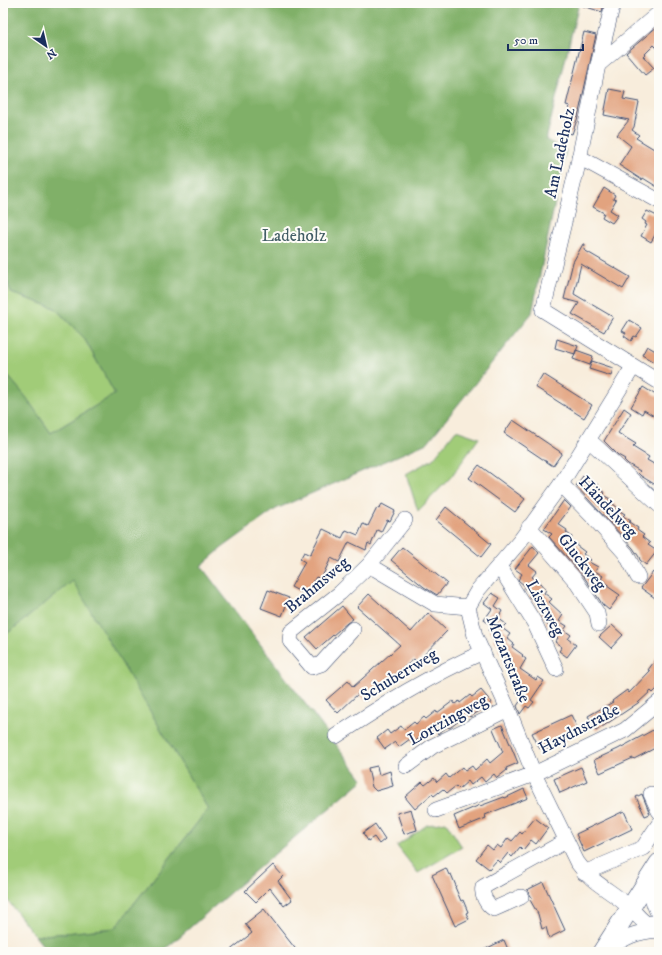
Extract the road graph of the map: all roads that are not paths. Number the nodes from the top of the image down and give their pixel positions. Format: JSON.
{"nodes":[{"id":1,"x":613,"y":3,"type":"edge"},
{"id":2,"x":659,"y":13,"type":"edge"},
{"id":3,"x":598,"y":65,"type":"junction"},
{"id":4,"x":579,"y":157,"type":"junction"},
{"id":5,"x":659,"y":201,"type":"edge"},
{"id":6,"x":633,"y":367,"type":"junction"},
{"id":7,"x":659,"y":382,"type":"edge"},
{"id":8,"x":589,"y":440,"type":"junction"},
{"id":9,"x":561,"y":484,"type":"junction"},
{"id":10,"x":659,"y":505,"type":"edge"},
{"id":11,"x":405,"y":520,"type":"dead end"},
{"id":12,"x":529,"y":527,"type":"junction"},
{"id":13,"x":370,"y":565,"type":"junction"},
{"id":14,"x":498,"y":566,"type":"junction"},
{"id":15,"x":638,"y":577,"type":"dead end"},
{"id":16,"x":468,"y":607,"type":"junction"},
{"id":17,"x":599,"y":624,"type":"dead end"},
{"id":18,"x":352,"y":629,"type":"dead end"},
{"id":19,"x":483,"y":652,"type":"junction"},
{"id":20,"x":556,"y":669,"type":"dead end"},
{"id":21,"x":659,"y":702,"type":"edge"},
{"id":22,"x":508,"y":708,"type":"junction"},
{"id":23,"x":336,"y":736,"type":"dead end"},
{"id":24,"x":406,"y":766,"type":"dead end"},
{"id":25,"x":534,"y":774,"type":"junction"},
{"id":26,"x":651,"y":794,"type":"dead end"},
{"id":27,"x":436,"y":810,"type":"dead end"},
{"id":28,"x":659,"y":811,"type":"edge"},
{"id":29,"x":659,"y":824,"type":"edge"},
{"id":30,"x":566,"y":841,"type":"junction"},
{"id":31,"x":655,"y":868,"type":"edge"},
{"id":32,"x":584,"y":872,"type":"junction"},
{"id":33,"x":521,"y":897,"type":"dead end"},
{"id":34,"x":630,"y":907,"type":"junction"},
{"id":35,"x":658,"y":923,"type":"edge"},
{"id":36,"x":603,"y":952,"type":"edge"}],
"edges":[{"from":1,"to":3,"type":"street","name":"Am Ladeholz"},
{"from":2,"to":3,"type":"street"},
{"from":3,"to":4,"type":"street","name":"Am Ladeholz"},
{"from":4,"to":5,"type":"street"},
{"from":4,"to":6,"type":"street","name":"Am Ladeholz"},
{"from":6,"to":7,"type":"street"},
{"from":6,"to":8,"type":"street","name":"Mozartstraße"},
{"from":8,"to":9,"type":"street","name":"Mozartstraße"},
{"from":8,"to":10,"type":"street"},
{"from":9,"to":12,"type":"street","name":"Mozartstraße"},
{"from":9,"to":15,"type":"street","name":"Händelweg"},
{"from":11,"to":13,"type":"street","name":"Brahmsweg"},
{"from":12,"to":14,"type":"street","name":"Mozartstraße"},
{"from":12,"to":17,"type":"street","name":"Gluckweg"},
{"from":13,"to":16,"type":"street","name":"Brahmsweg"},
{"from":13,"to":18,"type":"street","name":"Brahmsweg"},
{"from":14,"to":16,"type":"street","name":"Mozartstraße"},
{"from":14,"to":20,"type":"street","name":"Lisztweg"},
{"from":16,"to":19,"type":"street","name":"Mozartstraße"},
{"from":19,"to":22,"type":"street","name":"Mozartstraße"},
{"from":19,"to":23,"type":"street","name":"Schubertweg"},
{"from":21,"to":25,"type":"street","name":"Haydnstraße"},
{"from":22,"to":24,"type":"street","name":"Lortzingweg"},
{"from":22,"to":25,"type":"street","name":"Mozartstraße"},
{"from":25,"to":27,"type":"street","name":"Haydnstraße"},
{"from":25,"to":30,"type":"street","name":"Mozartstraße"},
{"from":26,"to":28,"type":"street"},
{"from":29,"to":32,"type":"street"},
{"from":30,"to":32,"type":"street","name":"Mozartstraße"},
{"from":30,"to":33,"type":"street"},
{"from":31,"to":34,"type":"main road"},
{"from":31,"to":35,"type":"street"},
{"from":32,"to":34,"type":"street","name":"Mozartstraße"},
{"from":34,"to":35,"type":"street","name":"Mozartstraße"},
{"from":34,"to":36,"type":"main road"},
{"from":35,"to":36,"type":"street"}]}
